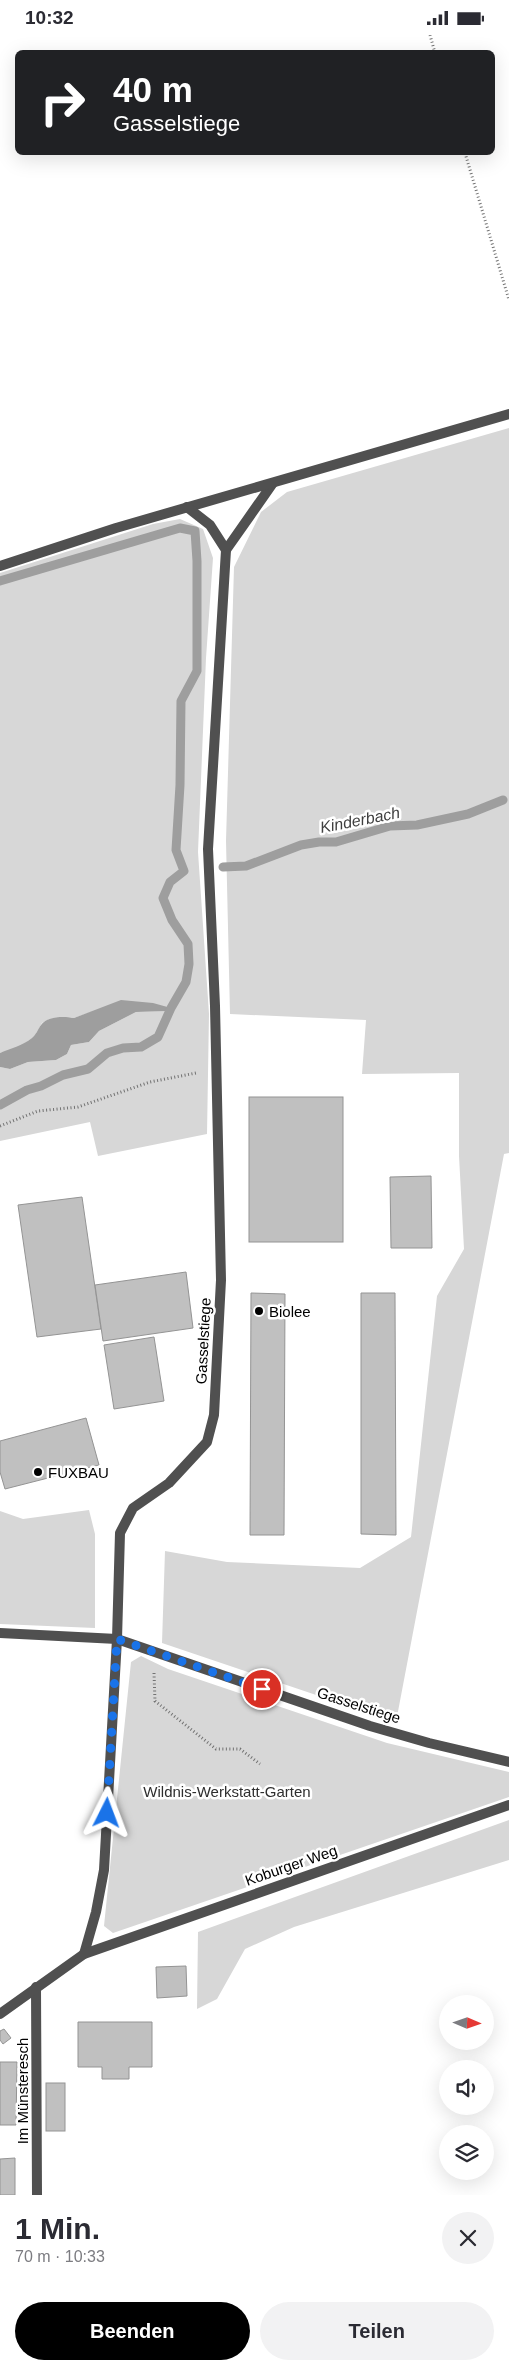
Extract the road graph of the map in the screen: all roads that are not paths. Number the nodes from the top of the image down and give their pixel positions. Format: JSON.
{"nodes":[{"id":1,"x":509,"y":414,"type":"edge"},
{"id":2,"x":273,"y":483,"type":"junction"},
{"id":3,"x":187,"y":507,"type":"junction"},
{"id":4,"x":226,"y":550,"type":"junction"},
{"id":5,"x":0,"y":566,"type":"edge"},
{"id":6,"x":0,"y":1633,"type":"edge"},
{"id":7,"x":117,"y":1639,"type":"junction"},
{"id":8,"x":509,"y":1762,"type":"edge"},
{"id":9,"x":509,"y":1805,"type":"edge"},
{"id":10,"x":84,"y":1954,"type":"junction"},
{"id":11,"x":36,"y":1987,"type":"junction"},
{"id":12,"x":0,"y":2014,"type":"edge"},
{"id":13,"x":37,"y":2195,"type":"edge"}],
"edges":[{"from":1,"to":2,"type":"street"},
{"from":2,"to":3,"type":"street"},
{"from":2,"to":4,"type":"street"},
{"from":3,"to":4,"type":"street"},
{"from":3,"to":5,"type":"street"},
{"from":4,"to":7,"type":"street","name":"Gasselstiege"},
{"from":6,"to":7,"type":"street","name":"Gasselstiege"},
{"from":7,"to":8,"type":"street","name":"Gasselstiege"},
{"from":7,"to":10,"type":"street"},
{"from":9,"to":10,"type":"street","name":"Koburger Weg"},
{"from":10,"to":11,"type":"street","name":"Koburger Weg"},
{"from":11,"to":12,"type":"street","name":"Koburger Weg"},
{"from":11,"to":13,"type":"street","name":"Im Münsteresch"}]}
